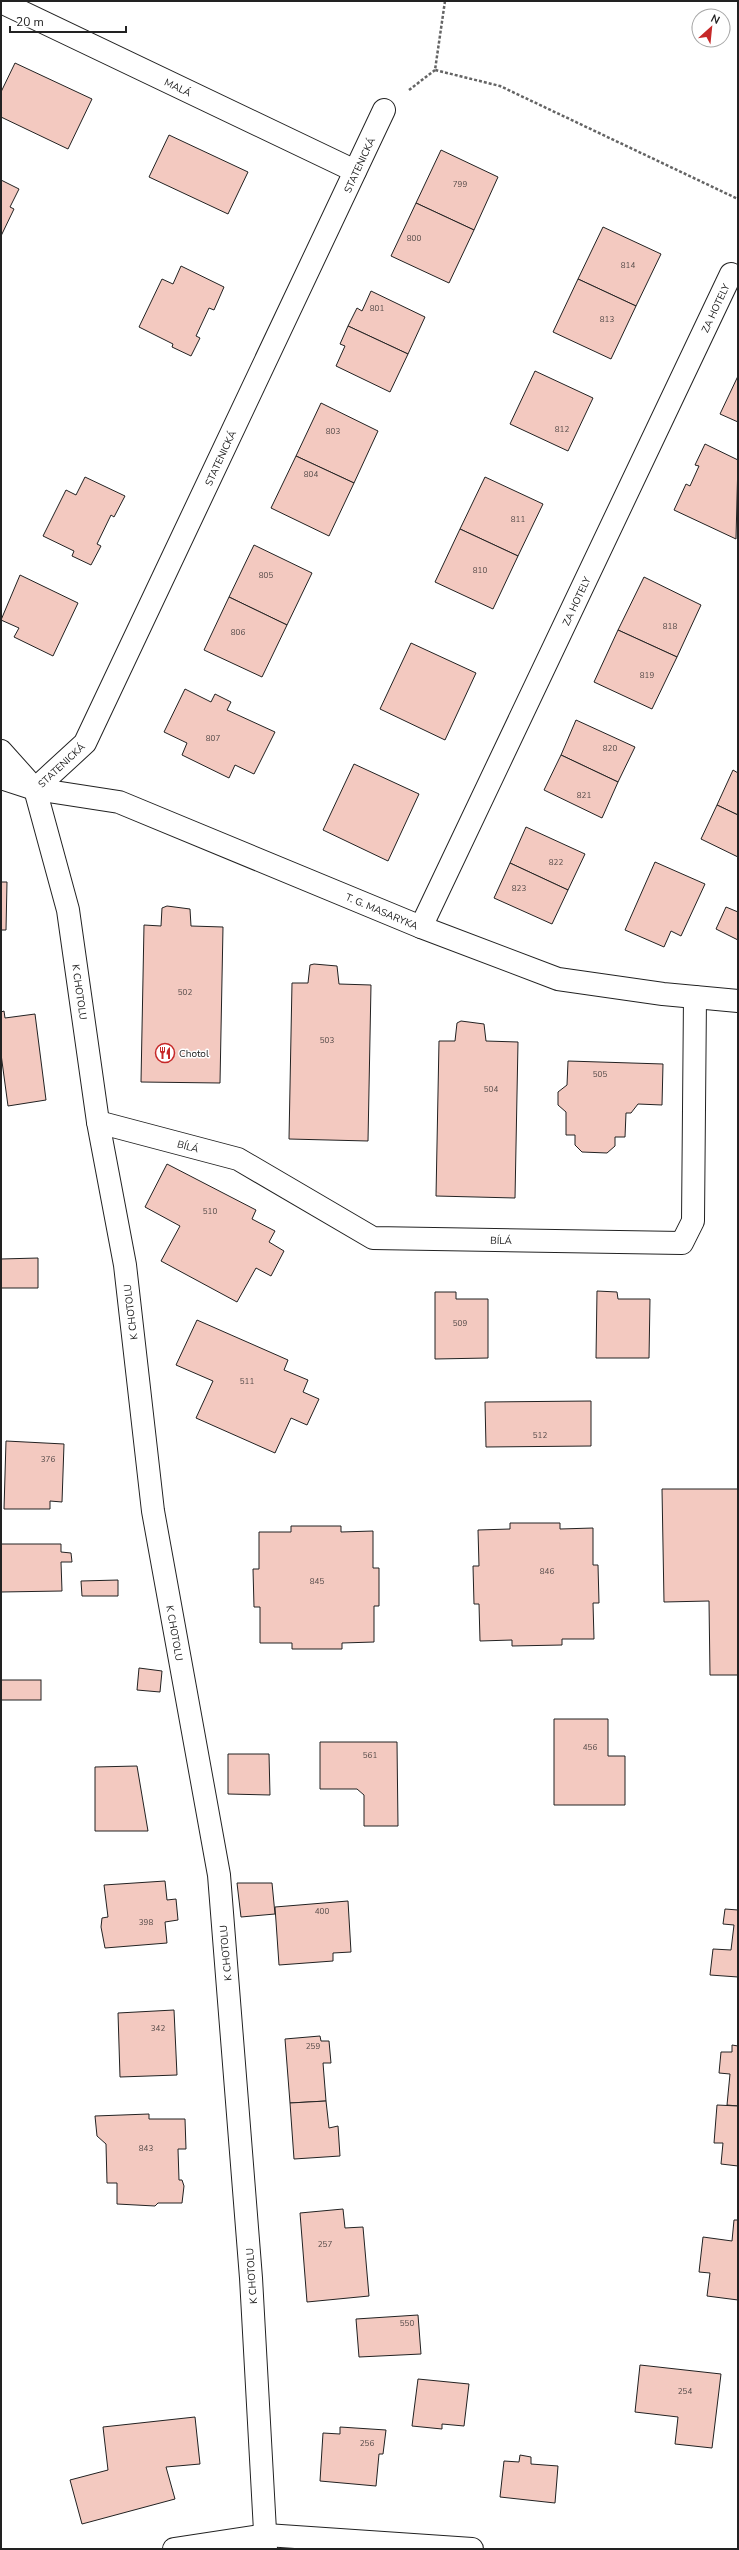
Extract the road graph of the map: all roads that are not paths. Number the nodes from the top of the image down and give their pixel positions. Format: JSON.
{"nodes":[{"id":1,"x":1,"y":2,"type":"edge"},
{"id":2,"x":384,"y":110,"type":"dead end"},
{"id":3,"x":355,"y":171,"type":"junction"},
{"id":4,"x":731,"y":274,"type":"dead end"},
{"id":5,"x":1,"y":751,"type":"edge"},
{"id":6,"x":1,"y":778,"type":"edge"},
{"id":7,"x":35,"y":789,"type":"junction"},
{"id":8,"x":421,"y":927,"type":"junction"},
{"id":9,"x":695,"y":997,"type":"junction"},
{"id":10,"x":738,"y":1001,"type":"edge"},
{"id":11,"x":98,"y":1122,"type":"junction"},
{"id":12,"x":266,"y":2542,"type":"edge"},
{"id":13,"x":174,"y":2549,"type":"edge"},
{"id":14,"x":472,"y":2549,"type":"edge"}],
"edges":[{"from":1,"to":3,"type":"street","name":"MALÁ"},
{"from":2,"to":3,"type":"street","name":"STATENICKÁ"},
{"from":3,"to":7,"type":"street","name":"STATENICKÁ"},
{"from":4,"to":8,"type":"street","name":"ZA HOTELY"},
{"from":5,"to":7,"type":"street","name":"K CHOTOLU"},
{"from":6,"to":7,"type":"street","name":"T. G. MASARYKA"},
{"from":7,"to":8,"type":"street","name":"T. G. MASARYKA"},
{"from":7,"to":11,"type":"street","name":"K CHOTOLU"},
{"from":8,"to":9,"type":"street","name":"T. G. MASARYKA"},
{"from":9,"to":10,"type":"street","name":"T. G. MASARYKA"},
{"from":9,"to":11,"type":"street","name":"BÍLÁ"},
{"from":11,"to":12,"type":"street","name":"K CHOTOLU"},
{"from":12,"to":13,"type":"street"},
{"from":12,"to":14,"type":"street"}]}
